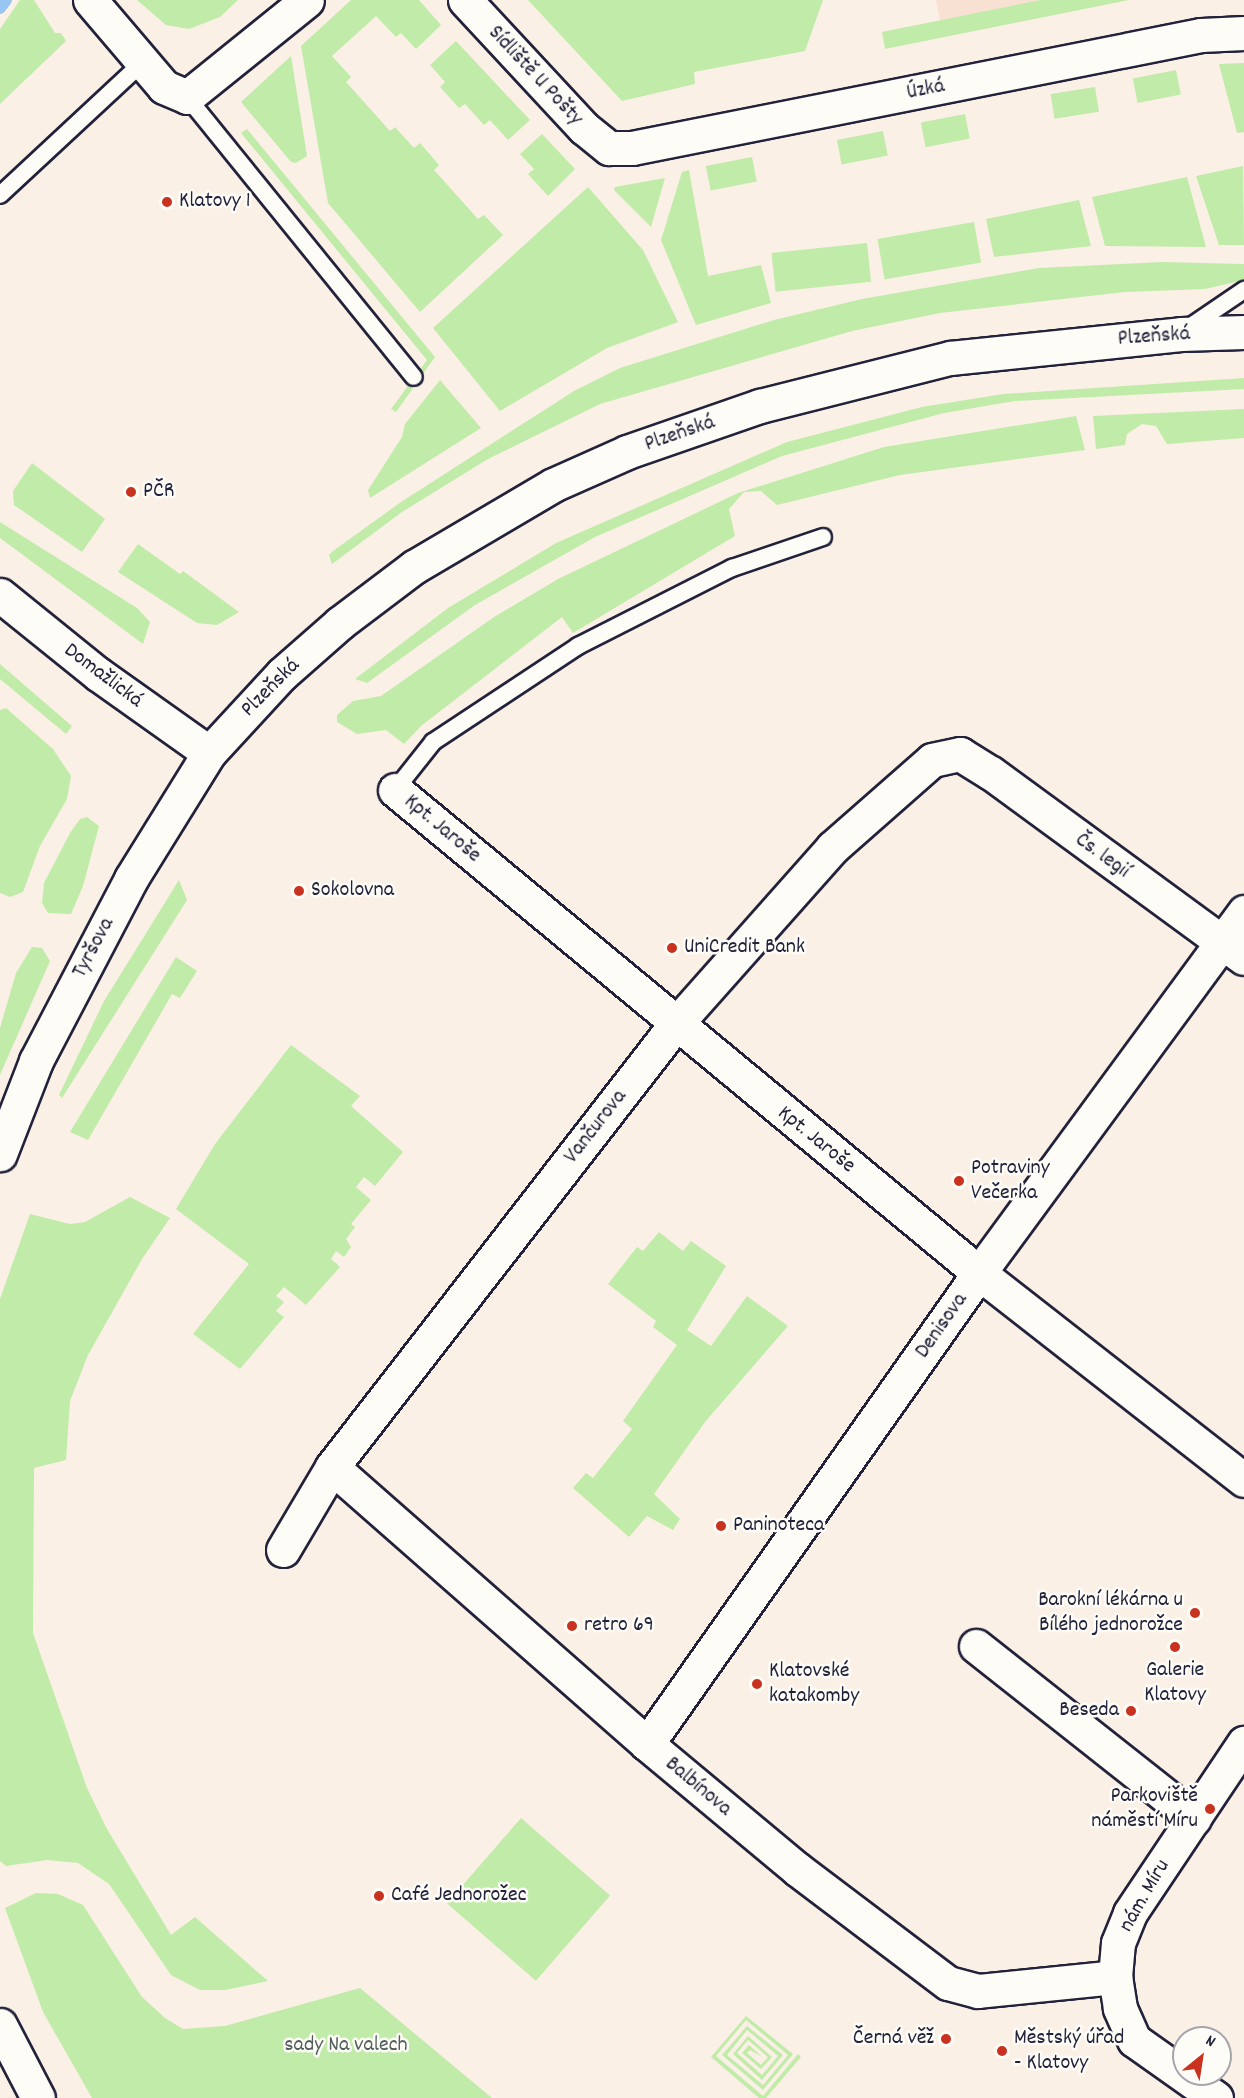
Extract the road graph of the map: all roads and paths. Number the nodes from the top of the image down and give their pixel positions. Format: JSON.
{"nodes":[{"id":1,"x":307,"y":0,"type":"edge"},
{"id":2,"x":465,"y":0,"type":"edge"},
{"id":3,"x":91,"y":1,"type":"edge"},
{"id":4,"x":1244,"y":33,"type":"edge"},
{"id":5,"x":142,"y":63,"type":"junction"},
{"id":6,"x":187,"y":97,"type":"junction"},
{"id":7,"x":609,"y":148,"type":"joint"},
{"id":8,"x":0,"y":195,"type":"edge"},
{"id":9,"x":1244,"y":290,"type":"edge"},
{"id":10,"x":1244,"y":332,"type":"edge"},
{"id":11,"x":1181,"y":334,"type":"junction"},
{"id":12,"x":414,"y":377,"type":"dead end"},
{"id":13,"x":823,"y":537,"type":"dead end"},
{"id":14,"x":0,"y":595,"type":"edge"},
{"id":15,"x":209,"y":753,"type":"junction"},
{"id":16,"x":960,"y":754,"type":"joint"},
{"id":17,"x":395,"y":790,"type":"joint"},
{"id":18,"x":1244,"y":912,"type":"edge"},
{"id":19,"x":1232,"y":949,"type":"edge"},
{"id":20,"x":675,"y":1025,"type":"junction"},
{"id":21,"x":0,"y":1154,"type":"edge"},
{"id":22,"x":979,"y":1273,"type":"junction"},
{"id":23,"x":332,"y":1467,"type":"junction"},
{"id":24,"x":1244,"y":1480,"type":"edge"},
{"id":25,"x":283,"y":1550,"type":"dead end"},
{"id":26,"x":976,"y":1646,"type":"dead end"},
{"id":27,"x":1244,"y":1743,"type":"edge"},
{"id":28,"x":647,"y":1744,"type":"junction"},
{"id":29,"x":1194,"y":1818,"type":"junction"},
{"id":30,"x":1115,"y":1977,"type":"junction"},
{"id":31,"x":0,"y":2025,"type":"edge"},
{"id":32,"x":38,"y":2098,"type":"edge"},
{"id":33,"x":1216,"y":2098,"type":"edge"}],
"edges":[{"from":1,"to":6,"type":"street"},
{"from":2,"to":7,"type":"street","name":"Sídliště U Pošty"},
{"from":3,"to":5,"type":"street"},
{"from":4,"to":7,"type":"street","name":"Úzká"},
{"from":5,"to":6,"type":"street"},
{"from":5,"to":8,"type":"lane"},
{"from":6,"to":12,"type":"lane"},
{"from":9,"to":11,"type":"lane"},
{"from":10,"to":11,"type":"street","name":"Plzeňská"},
{"from":11,"to":15,"type":"street","name":"Plzeňská"},
{"from":13,"to":17,"type":"lane"},
{"from":14,"to":15,"type":"street","name":"Domažlická"},
{"from":15,"to":21,"type":"street","name":"Tyršova"},
{"from":16,"to":19,"type":"street","name":"Čs. legií"},
{"from":16,"to":20,"type":"street","name":"Vančurova"},
{"from":17,"to":20,"type":"street","name":"Kpt. Jaroše"},
{"from":18,"to":19,"type":"street","name":"Denisova"},
{"from":19,"to":22,"type":"street","name":"Denisova"},
{"from":20,"to":22,"type":"street","name":"Kpt. Jaroše"},
{"from":20,"to":23,"type":"street","name":"Vančurova"},
{"from":22,"to":24,"type":"street","name":"Kpt. Jaroše"},
{"from":22,"to":28,"type":"street","name":"Denisova"},
{"from":23,"to":25,"type":"street","name":"Vančurova"},
{"from":23,"to":28,"type":"street","name":"Balbínova"},
{"from":26,"to":29,"type":"street"},
{"from":27,"to":29,"type":"street","name":"nám. Míru"},
{"from":28,"to":30,"type":"street","name":"Balbínova"},
{"from":29,"to":30,"type":"street","name":"nám. Míru"},
{"from":30,"to":33,"type":"street","name":"nám. Míru"},
{"from":31,"to":32,"type":"street"}]}
